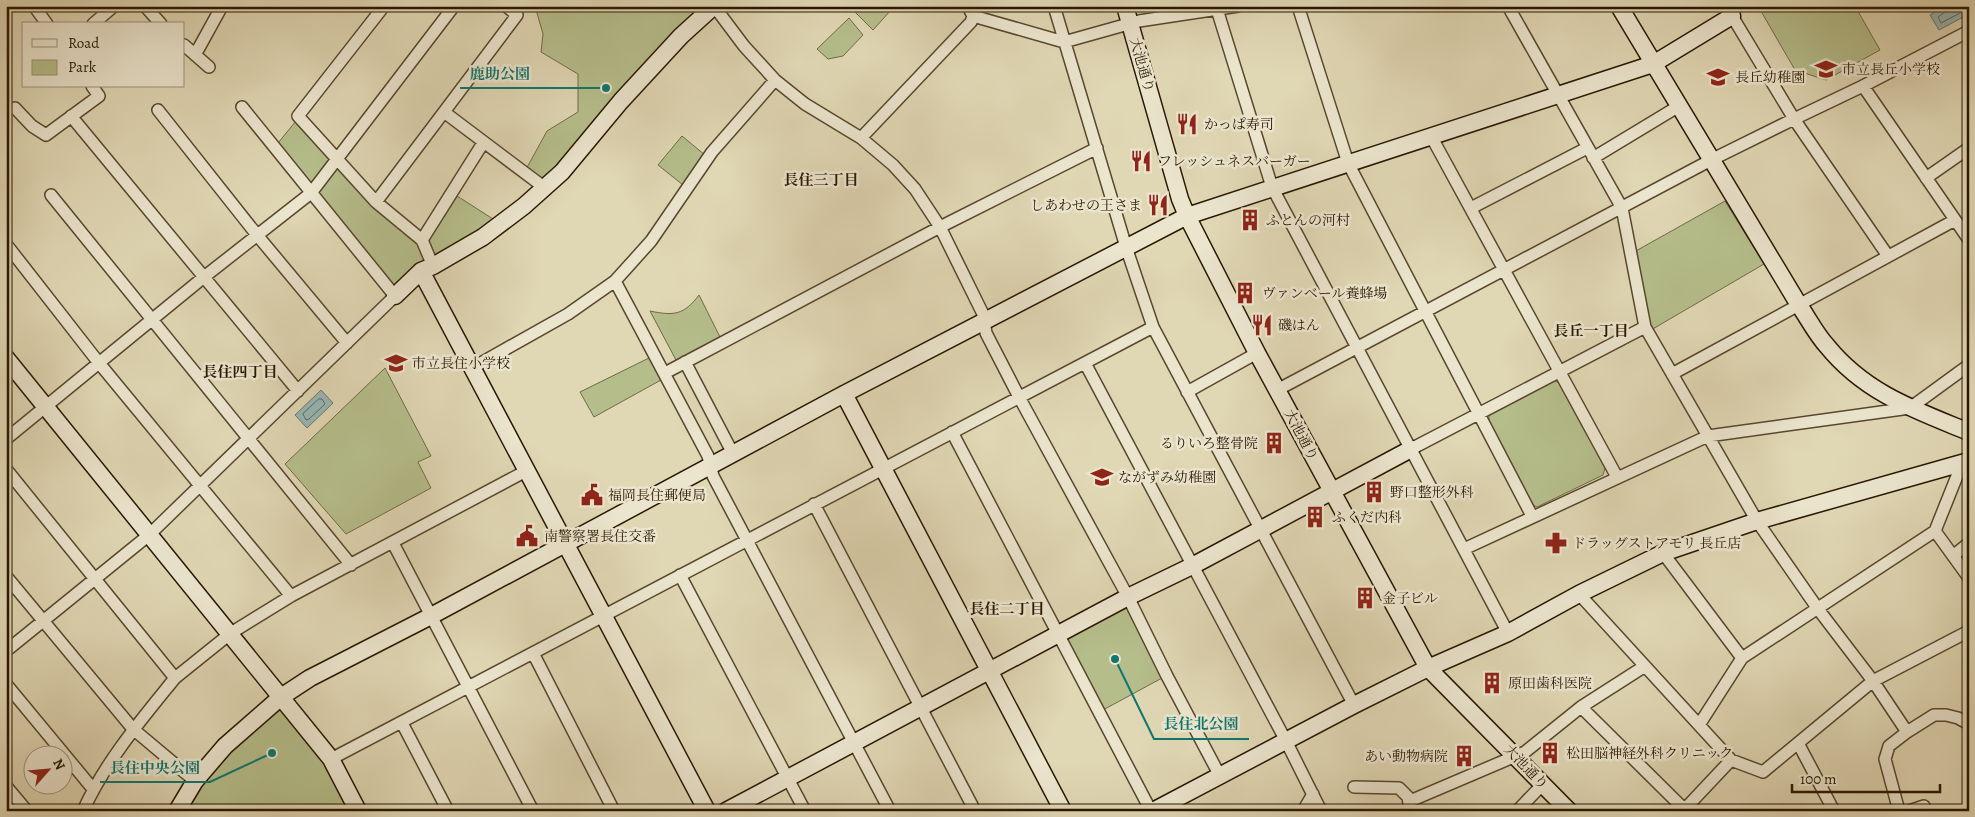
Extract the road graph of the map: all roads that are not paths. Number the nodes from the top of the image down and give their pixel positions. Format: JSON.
{"nodes":[{"id":1,"x":34,"y":6,"type":"edge"},
{"id":2,"x":114,"y":6,"type":"edge"},
{"id":3,"x":144,"y":6,"type":"edge"},
{"id":4,"x":222,"y":6,"type":"edge"},
{"id":5,"x":454,"y":6,"type":"edge"},
{"id":6,"x":506,"y":6,"type":"edge"},
{"id":7,"x":714,"y":6,"type":"edge"},
{"id":8,"x":1054,"y":6,"type":"edge"},
{"id":9,"x":1125,"y":6,"type":"edge"},
{"id":10,"x":1238,"y":6,"type":"edge"},
{"id":11,"x":1298,"y":6,"type":"edge"},
{"id":12,"x":1508,"y":6,"type":"edge"},
{"id":13,"x":1619,"y":6,"type":"edge"},
{"id":14,"x":381,"y":7,"type":"edge"},
{"id":15,"x":1217,"y":8,"type":"edge"},
{"id":16,"x":971,"y":11,"type":"edge"},
{"id":17,"x":1729,"y":11,"type":"edge"},
{"id":18,"x":46,"y":22,"type":"edge"},
{"id":19,"x":95,"y":22,"type":"edge"},
{"id":20,"x":159,"y":22,"type":"edge"},
{"id":21,"x":1130,"y":23,"type":"junction"},
{"id":22,"x":1969,"y":31,"type":"edge"},
{"id":23,"x":1064,"y":42,"type":"junction"},
{"id":24,"x":185,"y":46,"type":"edge"},
{"id":25,"x":195,"y":55,"type":"junction"},
{"id":26,"x":1653,"y":64,"type":"junction"},
{"id":27,"x":209,"y":68,"type":"dead end"},
{"id":28,"x":775,"y":80,"type":"junction"},
{"id":29,"x":1863,"y":86,"type":"junction"},
{"id":30,"x":93,"y":88,"type":"edge"},
{"id":31,"x":1557,"y":95,"type":"junction"},
{"id":32,"x":1679,"y":106,"type":"junction"},
{"id":33,"x":242,"y":107,"type":"dead end"},
{"id":34,"x":16,"y":108,"type":"dead end"},
{"id":35,"x":158,"y":110,"type":"dead end"},
{"id":36,"x":444,"y":112,"type":"junction"},
{"id":37,"x":71,"y":116,"type":"junction"},
{"id":38,"x":1794,"y":119,"type":"junction"},
{"id":39,"x":1431,"y":136,"type":"junction"},
{"id":40,"x":861,"y":138,"type":"junction"},
{"id":41,"x":483,"y":143,"type":"junction"},
{"id":42,"x":1097,"y":148,"type":"junction"},
{"id":43,"x":1969,"y":148,"type":"edge"},
{"id":44,"x":1590,"y":153,"type":"junction"},
{"id":45,"x":337,"y":158,"type":"junction"},
{"id":46,"x":1711,"y":160,"type":"junction"},
{"id":47,"x":1348,"y":163,"type":"junction"},
{"id":48,"x":1926,"y":178,"type":"junction"},
{"id":49,"x":1272,"y":187,"type":"junction"},
{"id":50,"x":545,"y":188,"type":"junction"},
{"id":51,"x":311,"y":193,"type":"junction"},
{"id":52,"x":51,"y":195,"type":"dead end"},
{"id":53,"x":376,"y":202,"type":"junction"},
{"id":54,"x":1471,"y":208,"type":"junction"},
{"id":55,"x":1622,"y":208,"type":"junction"},
{"id":56,"x":1187,"y":216,"type":"junction"},
{"id":57,"x":1955,"y":220,"type":"junction"},
{"id":58,"x":940,"y":227,"type":"junction"},
{"id":59,"x":257,"y":235,"type":"junction"},
{"id":60,"x":422,"y":240,"type":"junction"},
{"id":61,"x":1969,"y":240,"type":"edge"},
{"id":62,"x":6,"y":244,"type":"edge"},
{"id":63,"x":1126,"y":248,"type":"junction"},
{"id":64,"x":1888,"y":256,"type":"junction"},
{"id":65,"x":427,"y":268,"type":"junction"},
{"id":66,"x":1504,"y":270,"type":"junction"},
{"id":67,"x":204,"y":277,"type":"junction"},
{"id":68,"x":615,"y":281,"type":"junction"},
{"id":69,"x":395,"y":296,"type":"junction"},
{"id":70,"x":1799,"y":305,"type":"junction"},
{"id":71,"x":1426,"y":311,"type":"junction"},
{"id":72,"x":153,"y":319,"type":"junction"},
{"id":73,"x":984,"y":323,"type":"junction"},
{"id":74,"x":1153,"y":327,"type":"junction"},
{"id":75,"x":1645,"y":327,"type":"junction"},
{"id":76,"x":347,"y":343,"type":"junction"},
{"id":77,"x":1357,"y":348,"type":"junction"},
{"id":78,"x":1257,"y":353,"type":"junction"},
{"id":79,"x":6,"y":358,"type":"edge"},
{"id":80,"x":685,"y":362,"type":"junction"},
{"id":81,"x":100,"y":363,"type":"junction"},
{"id":82,"x":1085,"y":363,"type":"junction"},
{"id":83,"x":1969,"y":365,"type":"edge"},
{"id":84,"x":472,"y":368,"type":"junction"},
{"id":85,"x":665,"y":372,"type":"junction"},
{"id":86,"x":1560,"y":372,"type":"junction"},
{"id":87,"x":1672,"y":374,"type":"junction"},
{"id":88,"x":1277,"y":390,"type":"junction"},
{"id":89,"x":298,"y":391,"type":"junction"},
{"id":90,"x":1187,"y":392,"type":"junction"},
{"id":91,"x":844,"y":394,"type":"junction"},
{"id":92,"x":1019,"y":397,"type":"junction"},
{"id":93,"x":46,"y":407,"type":"junction"},
{"id":94,"x":1910,"y":408,"type":"junction"},
{"id":95,"x":1479,"y":414,"type":"junction"},
{"id":96,"x":952,"y":432,"type":"junction"},
{"id":97,"x":1969,"y":432,"type":"edge"},
{"id":98,"x":1708,"y":436,"type":"junction"},
{"id":99,"x":6,"y":439,"type":"edge"},
{"id":100,"x":250,"y":439,"type":"junction"},
{"id":101,"x":729,"y":446,"type":"dead end"},
{"id":102,"x":1411,"y":449,"type":"junction"},
{"id":103,"x":1963,"y":462,"type":"edge"},
{"id":104,"x":710,"y":466,"type":"junction"},
{"id":105,"x":882,"y":468,"type":"junction"},
{"id":106,"x":6,"y":469,"type":"edge"},
{"id":107,"x":526,"y":471,"type":"junction"},
{"id":108,"x":1617,"y":477,"type":"junction"},
{"id":109,"x":201,"y":486,"type":"junction"},
{"id":110,"x":1332,"y":492,"type":"junction"},
{"id":111,"x":814,"y":504,"type":"junction"},
{"id":112,"x":1532,"y":516,"type":"junction"},
{"id":113,"x":1757,"y":521,"type":"junction"},
{"id":114,"x":1260,"y":529,"type":"junction"},
{"id":115,"x":1935,"y":531,"type":"junction"},
{"id":116,"x":150,"y":535,"type":"junction"},
{"id":117,"x":747,"y":539,"type":"junction"},
{"id":118,"x":393,"y":543,"type":"junction"},
{"id":119,"x":1969,"y":543,"type":"edge"},
{"id":120,"x":566,"y":544,"type":"junction"},
{"id":121,"x":1464,"y":549,"type":"junction"},
{"id":122,"x":1663,"y":553,"type":"junction"},
{"id":123,"x":1953,"y":556,"type":"junction"},
{"id":124,"x":351,"y":565,"type":"junction"},
{"id":125,"x":1194,"y":565,"type":"junction"},
{"id":126,"x":680,"y":575,"type":"junction"},
{"id":127,"x":6,"y":576,"type":"edge"},
{"id":128,"x":1969,"y":578,"type":"edge"},
{"id":129,"x":96,"y":579,"type":"junction"},
{"id":130,"x":1579,"y":594,"type":"junction"},
{"id":131,"x":291,"y":596,"type":"junction"},
{"id":132,"x":1128,"y":597,"type":"junction"},
{"id":133,"x":1818,"y":608,"type":"junction"},
{"id":134,"x":604,"y":614,"type":"junction"},
{"id":135,"x":431,"y":616,"type":"junction"},
{"id":136,"x":42,"y":621,"type":"junction"},
{"id":137,"x":1969,"y":631,"type":"edge"},
{"id":138,"x":1508,"y":633,"type":"junction"},
{"id":139,"x":231,"y":634,"type":"junction"},
{"id":140,"x":1059,"y":634,"type":"junction"},
{"id":141,"x":6,"y":651,"type":"edge"},
{"id":142,"x":533,"y":653,"type":"junction"},
{"id":143,"x":1742,"y":658,"type":"junction"},
{"id":144,"x":1645,"y":666,"type":"junction"},
{"id":145,"x":1428,"y":668,"type":"junction"},
{"id":146,"x":990,"y":671,"type":"junction"},
{"id":147,"x":176,"y":678,"type":"junction"},
{"id":148,"x":1873,"y":682,"type":"junction"},
{"id":149,"x":6,"y":684,"type":"edge"},
{"id":150,"x":469,"y":688,"type":"junction"},
{"id":151,"x":281,"y":697,"type":"junction"},
{"id":152,"x":1354,"y":705,"type":"junction"},
{"id":153,"x":921,"y":707,"type":"junction"},
{"id":154,"x":1581,"y":707,"type":"junction"},
{"id":155,"x":402,"y":723,"type":"junction"},
{"id":156,"x":1969,"y":724,"type":"edge"},
{"id":157,"x":1699,"y":726,"type":"junction"},
{"id":158,"x":133,"y":729,"type":"junction"},
{"id":159,"x":1907,"y":732,"type":"junction"},
{"id":160,"x":1286,"y":741,"type":"junction"},
{"id":161,"x":854,"y":743,"type":"junction"},
{"id":162,"x":1798,"y":744,"type":"junction"},
{"id":163,"x":1516,"y":756,"type":"junction"},
{"id":164,"x":331,"y":759,"type":"junction"},
{"id":165,"x":1731,"y":760,"type":"junction"},
{"id":166,"x":1220,"y":776,"type":"junction"},
{"id":167,"x":788,"y":779,"type":"junction"},
{"id":168,"x":195,"y":781,"type":"junction"},
{"id":169,"x":1543,"y":784,"type":"junction"},
{"id":170,"x":6,"y":786,"type":"edge"},
{"id":171,"x":1354,"y":787,"type":"dead end"},
{"id":172,"x":93,"y":789,"type":"junction"},
{"id":173,"x":1313,"y":794,"type":"junction"},
{"id":174,"x":1410,"y":806,"type":"edge"},
{"id":175,"x":1685,"y":810,"type":"edge"},
{"id":176,"x":27,"y":811,"type":"edge"},
{"id":177,"x":83,"y":811,"type":"edge"},
{"id":178,"x":177,"y":811,"type":"edge"},
{"id":179,"x":358,"y":811,"type":"edge"},
{"id":180,"x":448,"y":811,"type":"edge"},
{"id":181,"x":533,"y":811,"type":"edge"},
{"id":182,"x":614,"y":811,"type":"edge"},
{"id":183,"x":707,"y":811,"type":"edge"},
{"id":184,"x":726,"y":811,"type":"edge"},
{"id":185,"x":805,"y":811,"type":"edge"},
{"id":186,"x":890,"y":811,"type":"edge"},
{"id":187,"x":975,"y":811,"type":"edge"},
{"id":188,"x":1063,"y":811,"type":"edge"},
{"id":189,"x":1152,"y":811,"type":"edge"},
{"id":190,"x":1304,"y":811,"type":"edge"},
{"id":191,"x":1321,"y":811,"type":"edge"},
{"id":192,"x":1517,"y":811,"type":"edge"},
{"id":193,"x":1569,"y":811,"type":"edge"},
{"id":194,"x":1834,"y":811,"type":"edge"},
{"id":195,"x":1899,"y":811,"type":"edge"},
{"id":196,"x":1909,"y":811,"type":"edge"},
{"id":197,"x":1926,"y":811,"type":"edge"}],
"edges":[{"from":1,"to":18,"type":"street"},
{"from":2,"to":19,"type":"street"},
{"from":3,"to":20,"type":"street"},
{"from":4,"to":25,"type":"street"},
{"from":5,"to":45,"type":"street"},
{"from":6,"to":36,"type":"street"},
{"from":7,"to":28,"type":"street"},
{"from":7,"to":50,"type":"street"},
{"from":8,"to":23,"type":"street"},
{"from":9,"to":21,"type":"street","name":"大池通り"},
{"from":10,"to":15,"type":"street"},
{"from":11,"to":47,"type":"street"},
{"from":12,"to":31,"type":"street"},
{"from":13,"to":26,"type":"street"},
{"from":14,"to":45,"type":"street"},
{"from":15,"to":21,"type":"street"},
{"from":15,"to":49,"type":"street"},
{"from":16,"to":23,"type":"street"},
{"from":16,"to":40,"type":"street"},
{"from":17,"to":26,"type":"street"},
{"from":17,"to":38,"type":"street"},
{"from":21,"to":23,"type":"street"},
{"from":21,"to":56,"type":"street","name":"大池通り"},
{"from":22,"to":29,"type":"street"},
{"from":23,"to":42,"type":"street"},
{"from":24,"to":25,"type":"street"},
{"from":25,"to":27,"type":"street"},
{"from":26,"to":31,"type":"street"},
{"from":26,"to":32,"type":"street"},
{"from":28,"to":40,"type":"street"},
{"from":28,"to":68,"type":"street"},
{"from":29,"to":38,"type":"street"},
{"from":29,"to":48,"type":"street"},
{"from":30,"to":37,"type":"street"},
{"from":31,"to":39,"type":"street"},
{"from":31,"to":44,"type":"street"},
{"from":32,"to":44,"type":"street"},
{"from":32,"to":46,"type":"street"},
{"from":33,"to":51,"type":"street"},
{"from":34,"to":37,"type":"street"},
{"from":35,"to":59,"type":"street"},
{"from":36,"to":41,"type":"street"},
{"from":36,"to":53,"type":"street"},
{"from":37,"to":67,"type":"street"},
{"from":38,"to":46,"type":"street"},
{"from":38,"to":64,"type":"street"},
{"from":39,"to":47,"type":"street"},
{"from":39,"to":54,"type":"street"},
{"from":40,"to":58,"type":"street"},
{"from":41,"to":50,"type":"street"},
{"from":41,"to":60,"type":"street"},
{"from":42,"to":58,"type":"street"},
{"from":42,"to":63,"type":"street"},
{"from":43,"to":48,"type":"street"},
{"from":44,"to":54,"type":"street"},
{"from":44,"to":55,"type":"street"},
{"from":45,"to":51,"type":"street"},
{"from":45,"to":53,"type":"street"},
{"from":46,"to":55,"type":"street"},
{"from":46,"to":70,"type":"street"},
{"from":47,"to":49,"type":"street"},
{"from":47,"to":71,"type":"street"},
{"from":48,"to":57,"type":"street"},
{"from":49,"to":56,"type":"street"},
{"from":49,"to":77,"type":"street"},
{"from":50,"to":65,"type":"street"},
{"from":51,"to":59,"type":"street"},
{"from":51,"to":69,"type":"street"},
{"from":52,"to":72,"type":"street"},
{"from":53,"to":60,"type":"street"},
{"from":54,"to":66,"type":"street"},
{"from":55,"to":66,"type":"street"},
{"from":55,"to":75,"type":"street"},
{"from":56,"to":63,"type":"street"},
{"from":56,"to":78,"type":"street","name":"大池通り"},
{"from":57,"to":61,"type":"street"},
{"from":57,"to":64,"type":"street"},
{"from":58,"to":73,"type":"street"},
{"from":58,"to":80,"type":"street"},
{"from":59,"to":67,"type":"street"},
{"from":59,"to":76,"type":"street"},
{"from":60,"to":65,"type":"street"},
{"from":62,"to":81,"type":"street"},
{"from":63,"to":73,"type":"street"},
{"from":63,"to":74,"type":"street"},
{"from":64,"to":70,"type":"street"},
{"from":65,"to":69,"type":"street"},
{"from":65,"to":84,"type":"street"},
{"from":66,"to":71,"type":"street"},
{"from":66,"to":86,"type":"street"},
{"from":67,"to":72,"type":"street"},
{"from":67,"to":89,"type":"street"},
{"from":68,"to":84,"type":"street"},
{"from":68,"to":85,"type":"street"},
{"from":69,"to":76,"type":"street"},
{"from":70,"to":87,"type":"street"},
{"from":70,"to":94,"type":"street"},
{"from":71,"to":77,"type":"street"},
{"from":71,"to":95,"type":"street"},
{"from":72,"to":81,"type":"street"},
{"from":72,"to":100,"type":"street"},
{"from":73,"to":91,"type":"street"},
{"from":73,"to":92,"type":"street"},
{"from":74,"to":82,"type":"street"},
{"from":74,"to":90,"type":"street"},
{"from":75,"to":86,"type":"street"},
{"from":75,"to":87,"type":"street"},
{"from":76,"to":89,"type":"street"},
{"from":77,"to":88,"type":"street"},
{"from":77,"to":102,"type":"street"},
{"from":78,"to":88,"type":"street","name":"大池通り"},
{"from":78,"to":90,"type":"street"},
{"from":79,"to":93,"type":"street"},
{"from":80,"to":85,"type":"street"},
{"from":80,"to":101,"type":"street"},
{"from":81,"to":93,"type":"street"},
{"from":81,"to":109,"type":"street"},
{"from":82,"to":92,"type":"street"},
{"from":82,"to":125,"type":"street"},
{"from":83,"to":94,"type":"street"},
{"from":84,"to":107,"type":"street"},
{"from":85,"to":104,"type":"street"},
{"from":86,"to":95,"type":"street"},
{"from":86,"to":108,"type":"street"},
{"from":87,"to":98,"type":"street"},
{"from":88,"to":110,"type":"street","name":"大池通り"},
{"from":89,"to":100,"type":"street"},
{"from":90,"to":114,"type":"street"},
{"from":91,"to":104,"type":"street"},
{"from":91,"to":105,"type":"street"},
{"from":92,"to":96,"type":"street"},
{"from":92,"to":132,"type":"street"},
{"from":93,"to":99,"type":"street"},
{"from":93,"to":116,"type":"street"},
{"from":94,"to":97,"type":"street"},
{"from":94,"to":98,"type":"street"},
{"from":95,"to":102,"type":"street"},
{"from":95,"to":112,"type":"street"},
{"from":96,"to":105,"type":"street"},
{"from":96,"to":140,"type":"street"},
{"from":98,"to":108,"type":"street"},
{"from":98,"to":113,"type":"street"},
{"from":100,"to":109,"type":"street"},
{"from":100,"to":124,"type":"street"},
{"from":102,"to":110,"type":"street"},
{"from":102,"to":121,"type":"street"},
{"from":103,"to":113,"type":"street"},
{"from":103,"to":115,"type":"street"},
{"from":104,"to":117,"type":"street"},
{"from":104,"to":120,"type":"street"},
{"from":105,"to":111,"type":"street"},
{"from":105,"to":146,"type":"street"},
{"from":106,"to":129,"type":"street"},
{"from":107,"to":118,"type":"street"},
{"from":107,"to":120,"type":"street"},
{"from":108,"to":112,"type":"street"},
{"from":109,"to":116,"type":"street"},
{"from":109,"to":131,"type":"street"},
{"from":110,"to":114,"type":"street"},
{"from":110,"to":145,"type":"street","name":"大池通り"},
{"from":111,"to":117,"type":"street"},
{"from":111,"to":153,"type":"street"},
{"from":112,"to":121,"type":"street"},
{"from":113,"to":122,"type":"street"},
{"from":113,"to":133,"type":"street"},
{"from":114,"to":125,"type":"street"},
{"from":114,"to":152,"type":"street"},
{"from":115,"to":123,"type":"street"},
{"from":115,"to":133,"type":"street"},
{"from":116,"to":129,"type":"street"},
{"from":116,"to":139,"type":"street"},
{"from":117,"to":126,"type":"street"},
{"from":117,"to":161,"type":"street"},
{"from":118,"to":124,"type":"street"},
{"from":118,"to":135,"type":"street"},
{"from":119,"to":123,"type":"street"},
{"from":120,"to":134,"type":"street"},
{"from":120,"to":135,"type":"street"},
{"from":121,"to":138,"type":"street"},
{"from":122,"to":130,"type":"street"},
{"from":122,"to":143,"type":"street"},
{"from":123,"to":128,"type":"street"},
{"from":124,"to":131,"type":"street"},
{"from":125,"to":132,"type":"street"},
{"from":125,"to":160,"type":"street"},
{"from":126,"to":134,"type":"street"},
{"from":126,"to":167,"type":"street"},
{"from":127,"to":136,"type":"street"},
{"from":129,"to":136,"type":"street"},
{"from":129,"to":147,"type":"street"},
{"from":130,"to":138,"type":"street"},
{"from":130,"to":144,"type":"street"},
{"from":131,"to":139,"type":"street"},
{"from":132,"to":140,"type":"street"},
{"from":132,"to":166,"type":"street"},
{"from":133,"to":143,"type":"street"},
{"from":133,"to":148,"type":"street"},
{"from":134,"to":142,"type":"street"},
{"from":134,"to":183,"type":"street"},
{"from":135,"to":150,"type":"street"},
{"from":135,"to":151,"type":"street"},
{"from":136,"to":141,"type":"street"},
{"from":136,"to":158,"type":"street"},
{"from":137,"to":148,"type":"street"},
{"from":138,"to":145,"type":"street"},
{"from":139,"to":147,"type":"street"},
{"from":139,"to":151,"type":"street"},
{"from":140,"to":146,"type":"street"},
{"from":140,"to":189,"type":"street"},
{"from":142,"to":150,"type":"street"},
{"from":142,"to":182,"type":"street"},
{"from":143,"to":157,"type":"street"},
{"from":144,"to":154,"type":"street"},
{"from":144,"to":157,"type":"street"},
{"from":145,"to":152,"type":"street"},
{"from":145,"to":163,"type":"street","name":"大池通り"},
{"from":146,"to":153,"type":"street"},
{"from":146,"to":188,"type":"street"},
{"from":147,"to":158,"type":"street"},
{"from":148,"to":159,"type":"street"},
{"from":148,"to":162,"type":"street"},
{"from":149,"to":172,"type":"street"},
{"from":150,"to":155,"type":"street"},
{"from":150,"to":181,"type":"street"},
{"from":151,"to":164,"type":"street"},
{"from":151,"to":168,"type":"street"},
{"from":152,"to":160,"type":"street"},
{"from":153,"to":161,"type":"street"},
{"from":153,"to":187,"type":"street"},
{"from":154,"to":163,"type":"street"},
{"from":154,"to":175,"type":"street"},
{"from":155,"to":164,"type":"street"},
{"from":155,"to":180,"type":"street"},
{"from":156,"to":159,"type":"street"},
{"from":157,"to":165,"type":"street"},
{"from":158,"to":168,"type":"street"},
{"from":158,"to":172,"type":"street"},
{"from":159,"to":195,"type":"street"},
{"from":160,"to":166,"type":"street"},
{"from":160,"to":173,"type":"street"},
{"from":161,"to":167,"type":"street"},
{"from":161,"to":186,"type":"street"},
{"from":162,"to":165,"type":"street"},
{"from":162,"to":194,"type":"street"},
{"from":163,"to":169,"type":"street","name":"大池通り"},
{"from":163,"to":174,"type":"street"},
{"from":164,"to":179,"type":"street"},
{"from":165,"to":175,"type":"street"},
{"from":166,"to":189,"type":"street"},
{"from":167,"to":184,"type":"street"},
{"from":167,"to":185,"type":"street"},
{"from":168,"to":178,"type":"street"},
{"from":169,"to":192,"type":"street"},
{"from":169,"to":193,"type":"street","name":"大池通り"},
{"from":170,"to":176,"type":"street"},
{"from":171,"to":174,"type":"street"},
{"from":172,"to":177,"type":"street"},
{"from":173,"to":190,"type":"street"},
{"from":173,"to":191,"type":"street"},
{"from":196,"to":197,"type":"street"}]}
